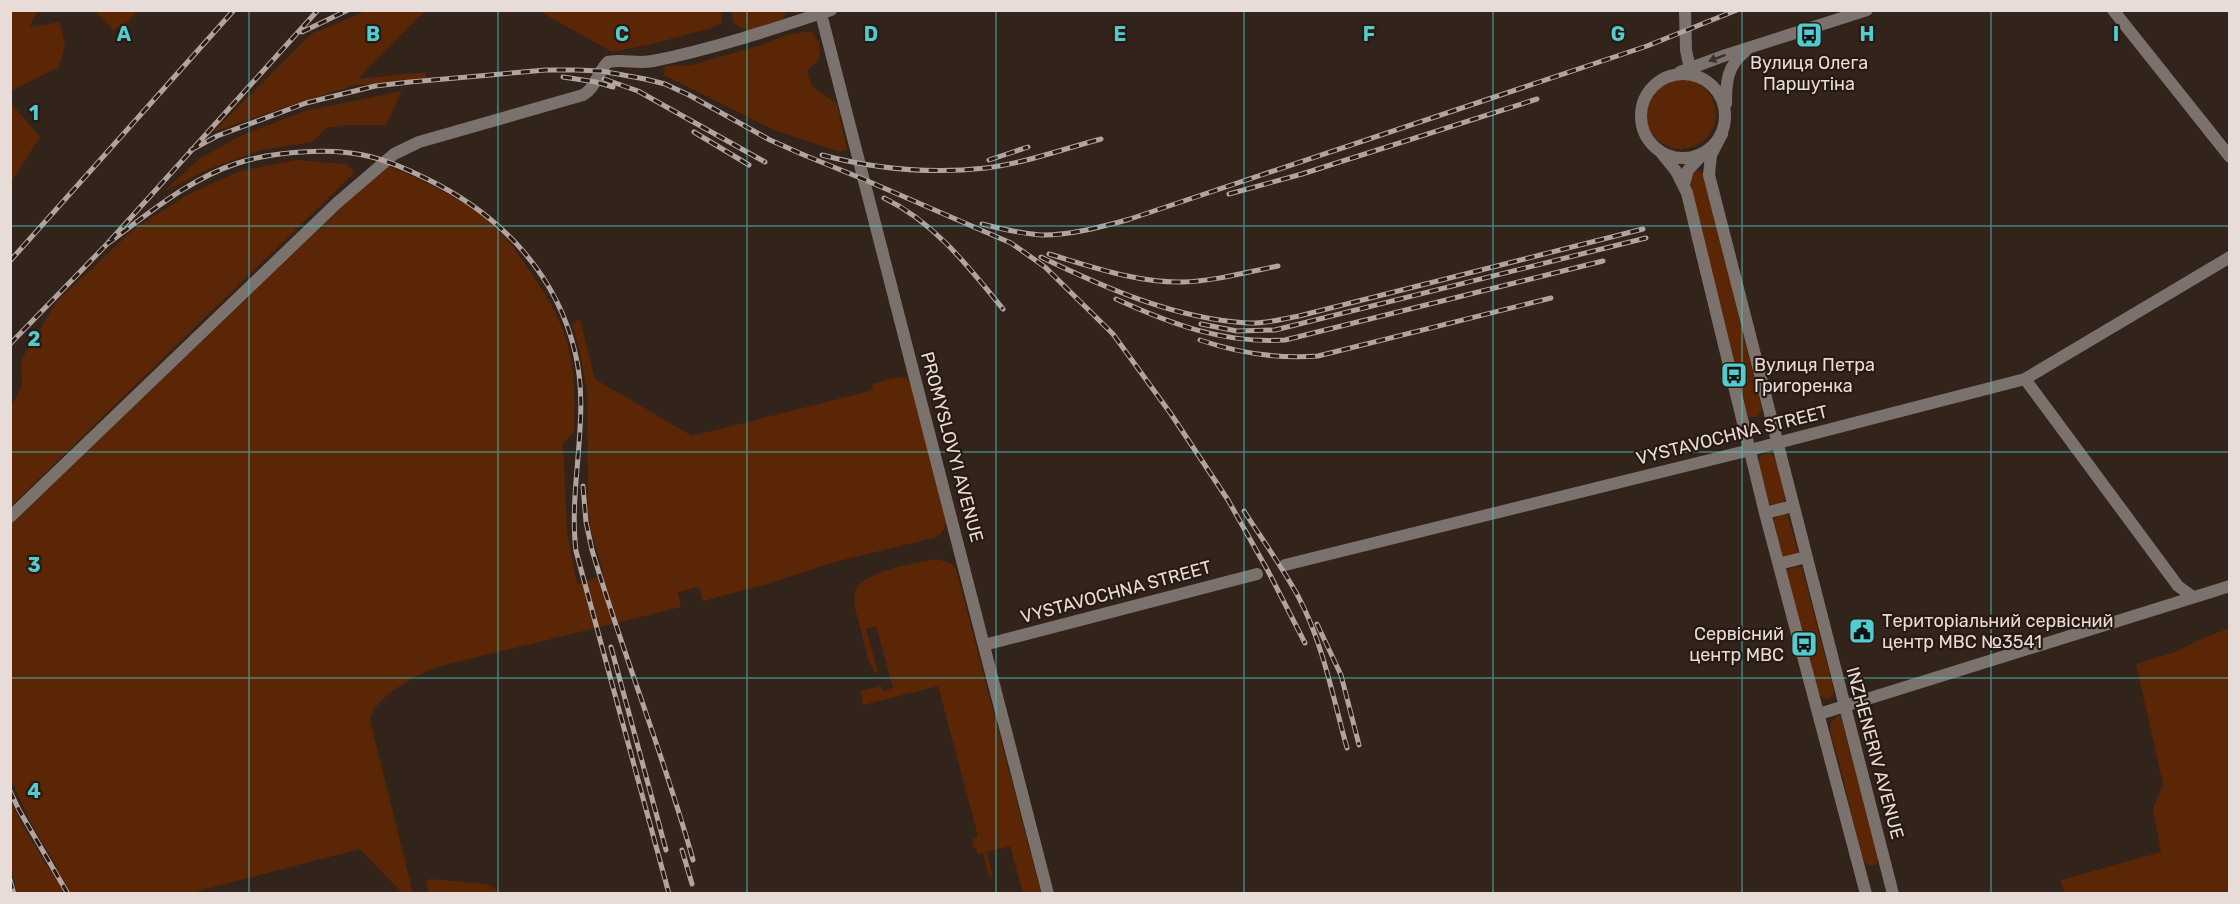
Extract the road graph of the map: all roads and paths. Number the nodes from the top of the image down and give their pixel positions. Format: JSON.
{"nodes":[{"id":1,"x":1685,"y":10,"type":"edge"},
{"id":2,"x":1867,"y":10,"type":"edge"},
{"id":3,"x":2113,"y":10,"type":"edge"},
{"id":4,"x":824,"y":12,"type":"edge"},
{"id":5,"x":1758,"y":44,"type":"junction"},
{"id":6,"x":600,"y":51,"type":"dead end"},
{"id":7,"x":614,"y":61,"type":"junction"},
{"id":8,"x":1690,"y":71,"type":"junction"},
{"id":9,"x":1725,"y":111,"type":"junction"},
{"id":10,"x":1722,"y":134,"type":"junction"},
{"id":11,"x":1659,"y":150,"type":"junction"},
{"id":12,"x":1706,"y":151,"type":"junction"},
{"id":13,"x":2229,"y":157,"type":"edge"},
{"id":14,"x":1684,"y":184,"type":"junction"},
{"id":15,"x":2229,"y":257,"type":"edge"},
{"id":16,"x":2025,"y":379,"type":"junction"},
{"id":17,"x":1776,"y":443,"type":"junction"},
{"id":18,"x":1750,"y":450,"type":"junction"},
{"id":19,"x":1793,"y":506,"type":"junction"},
{"id":20,"x":1765,"y":513,"type":"junction"},
{"id":21,"x":10,"y":517,"type":"edge"},
{"id":22,"x":1806,"y":558,"type":"junction"},
{"id":23,"x":1779,"y":564,"type":"junction"},
{"id":24,"x":1286,"y":565,"type":"dead end"},
{"id":25,"x":1257,"y":574,"type":"dead end"},
{"id":26,"x":2229,"y":586,"type":"edge"},
{"id":27,"x":2193,"y":597,"type":"junction"},
{"id":28,"x":984,"y":645,"type":"junction"},
{"id":29,"x":1844,"y":707,"type":"junction"},
{"id":30,"x":1819,"y":714,"type":"junction"},
{"id":31,"x":1048,"y":894,"type":"edge"},
{"id":32,"x":1866,"y":894,"type":"edge"},
{"id":33,"x":1893,"y":894,"type":"edge"}],
"edges":[{"from":1,"to":8,"type":"street"},
{"from":2,"to":5,"type":"street"},
{"from":3,"to":13,"type":"street"},
{"from":4,"to":7,"type":"street"},
{"from":4,"to":28,"type":"street","name":"PROMYSLOVYI AVENUE"},
{"from":5,"to":8,"type":"street","one_way":true},
{"from":5,"to":9,"type":"street"},
{"from":6,"to":7,"type":"street"},
{"from":7,"to":21,"type":"street"},
{"from":8,"to":9,"type":"street"},
{"from":8,"to":11,"type":"street"},
{"from":9,"to":10,"type":"street"},
{"from":10,"to":12,"type":"street"},
{"from":10,"to":17,"type":"street","name":"INZHENERIV AVENUE"},
{"from":11,"to":12,"type":"street"},
{"from":11,"to":14,"type":"street"},
{"from":12,"to":14,"type":"street"},
{"from":14,"to":18,"type":"street"},
{"from":15,"to":16,"type":"street","name":"VYSTAVOCHNA STREET"},
{"from":16,"to":17,"type":"street","name":"VYSTAVOCHNA STREET"},
{"from":16,"to":27,"type":"street"},
{"from":17,"to":18,"type":"street","name":"VYSTAVOCHNA STREET"},
{"from":17,"to":19,"type":"street","name":"INZHENERIV AVENUE"},
{"from":18,"to":20,"type":"street"},
{"from":18,"to":24,"type":"street","name":"VYSTAVOCHNA STREET"},
{"from":19,"to":20,"type":"street"},
{"from":19,"to":22,"type":"street","name":"INZHENERIV AVENUE"},
{"from":20,"to":23,"type":"street"},
{"from":22,"to":23,"type":"street"},
{"from":22,"to":29,"type":"street","name":"INZHENERIV AVENUE"},
{"from":23,"to":30,"type":"street"},
{"from":25,"to":28,"type":"street","name":"VYSTAVOCHNA STREET"},
{"from":26,"to":27,"type":"street"},
{"from":27,"to":29,"type":"street"},
{"from":28,"to":31,"type":"street","name":"PROMYSLOVYI AVENUE"},
{"from":29,"to":30,"type":"street"},
{"from":29,"to":33,"type":"street","name":"INZHENERIV AVENUE"},
{"from":30,"to":32,"type":"street"}]}
